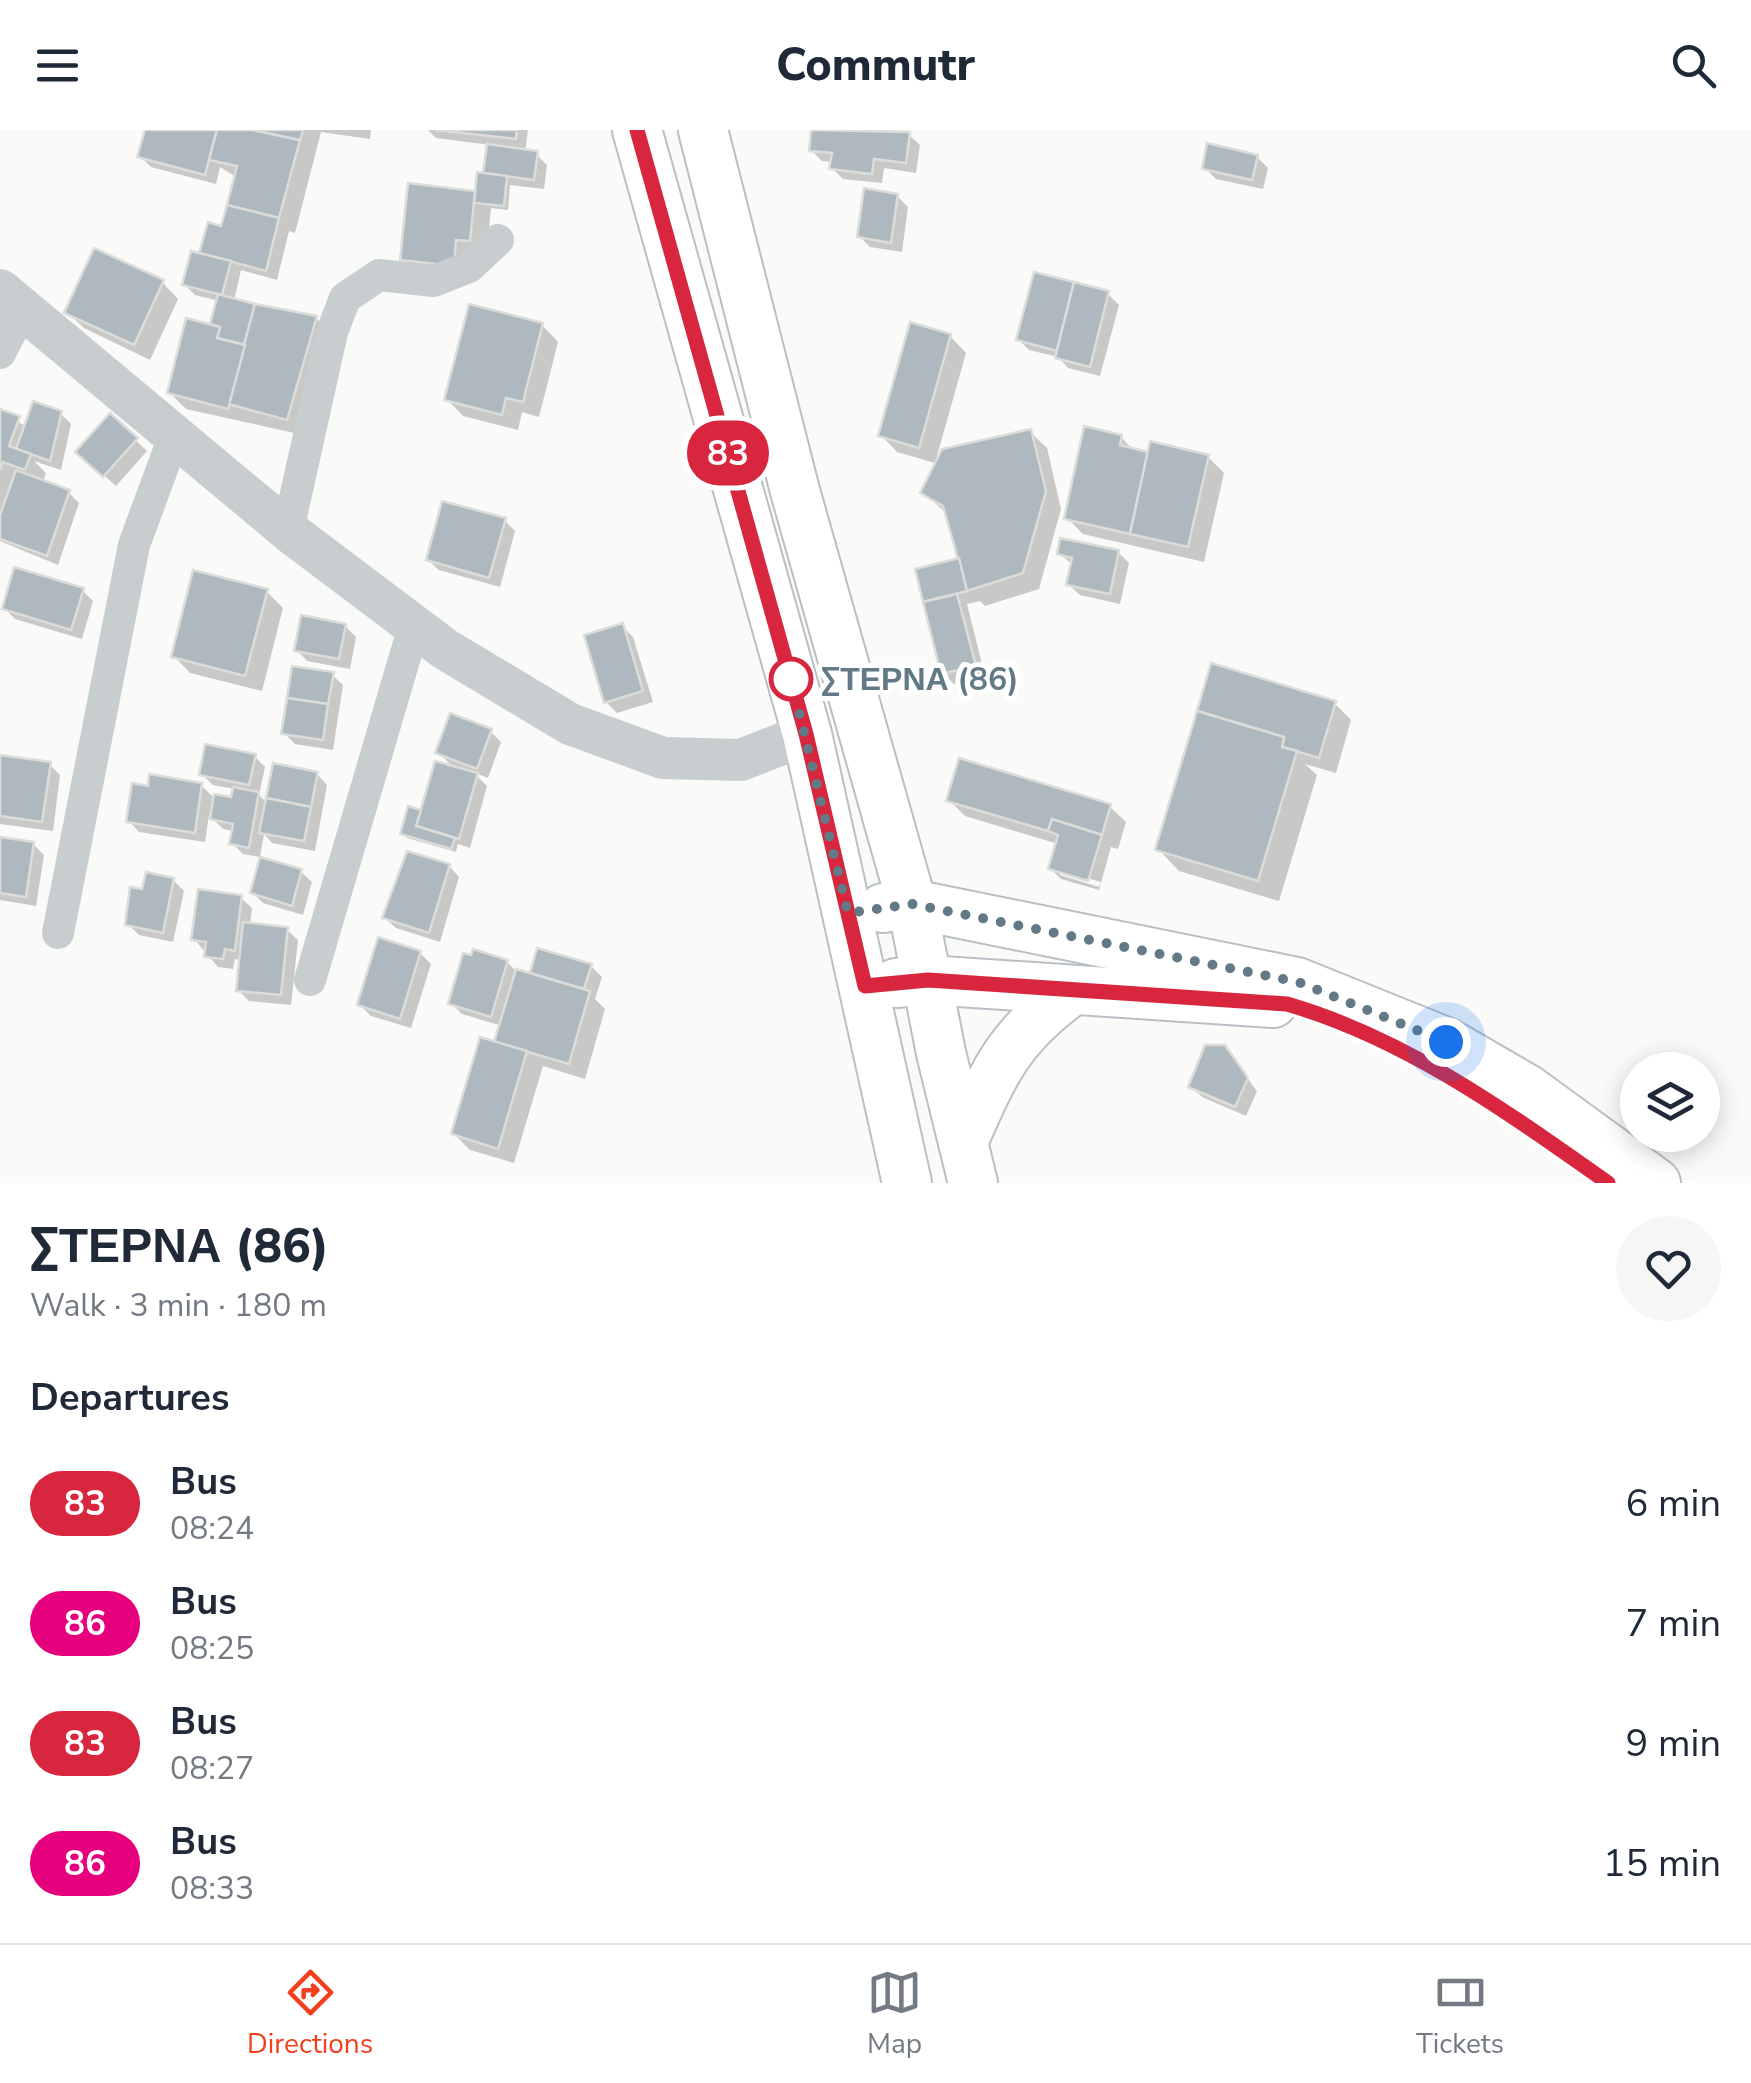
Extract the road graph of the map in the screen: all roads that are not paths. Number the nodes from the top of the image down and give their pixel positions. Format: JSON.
{"nodes":[{"id":1,"x":637,"y":130,"type":"edge"},
{"id":2,"x":703,"y":130,"type":"edge"},
{"id":3,"x":498,"y":240,"type":"dead end"},
{"id":4,"x":12,"y":298,"type":"edge"},
{"id":5,"x":0,"y":354,"type":"edge"},
{"id":6,"x":174,"y":434,"type":"junction"},
{"id":7,"x":288,"y":530,"type":"junction"},
{"id":8,"x":414,"y":626,"type":"junction"},
{"id":9,"x":806,"y":734,"type":"junction"},
{"id":10,"x":912,"y":904,"type":"junction"},
{"id":11,"x":848,"y":913,"type":"junction"},
{"id":12,"x":58,"y":933,"type":"dead end"},
{"id":13,"x":310,"y":980,"type":"dead end"},
{"id":14,"x":928,"y":980,"type":"junction"},
{"id":15,"x":865,"y":986,"type":"junction"},
{"id":16,"x":1074,"y":990,"type":"junction"},
{"id":17,"x":968,"y":1162,"type":"edge"},
{"id":18,"x":907,"y":1183,"type":"edge"},
{"id":19,"x":1608,"y":1183,"type":"edge"},
{"id":20,"x":1656,"y":1183,"type":"edge"}],
"edges":[{"from":1,"to":9,"type":"main road"},
{"from":2,"to":10,"type":"main road"},
{"from":3,"to":7,"type":"street"},
{"from":4,"to":5,"type":"street"},
{"from":4,"to":6,"type":"street"},
{"from":6,"to":7,"type":"street"},
{"from":6,"to":12,"type":"street"},
{"from":7,"to":8,"type":"street"},
{"from":8,"to":9,"type":"street"},
{"from":8,"to":13,"type":"street"},
{"from":9,"to":11,"type":"main road"},
{"from":10,"to":11,"type":"main road"},
{"from":10,"to":14,"type":"main road"},
{"from":10,"to":20,"type":"main road"},
{"from":11,"to":15,"type":"main road"},
{"from":14,"to":15,"type":"main road"},
{"from":14,"to":16,"type":"main road"},
{"from":14,"to":17,"type":"main road"},
{"from":15,"to":18,"type":"main road"},
{"from":16,"to":17,"type":"main road"},
{"from":16,"to":19,"type":"main road"}]}
